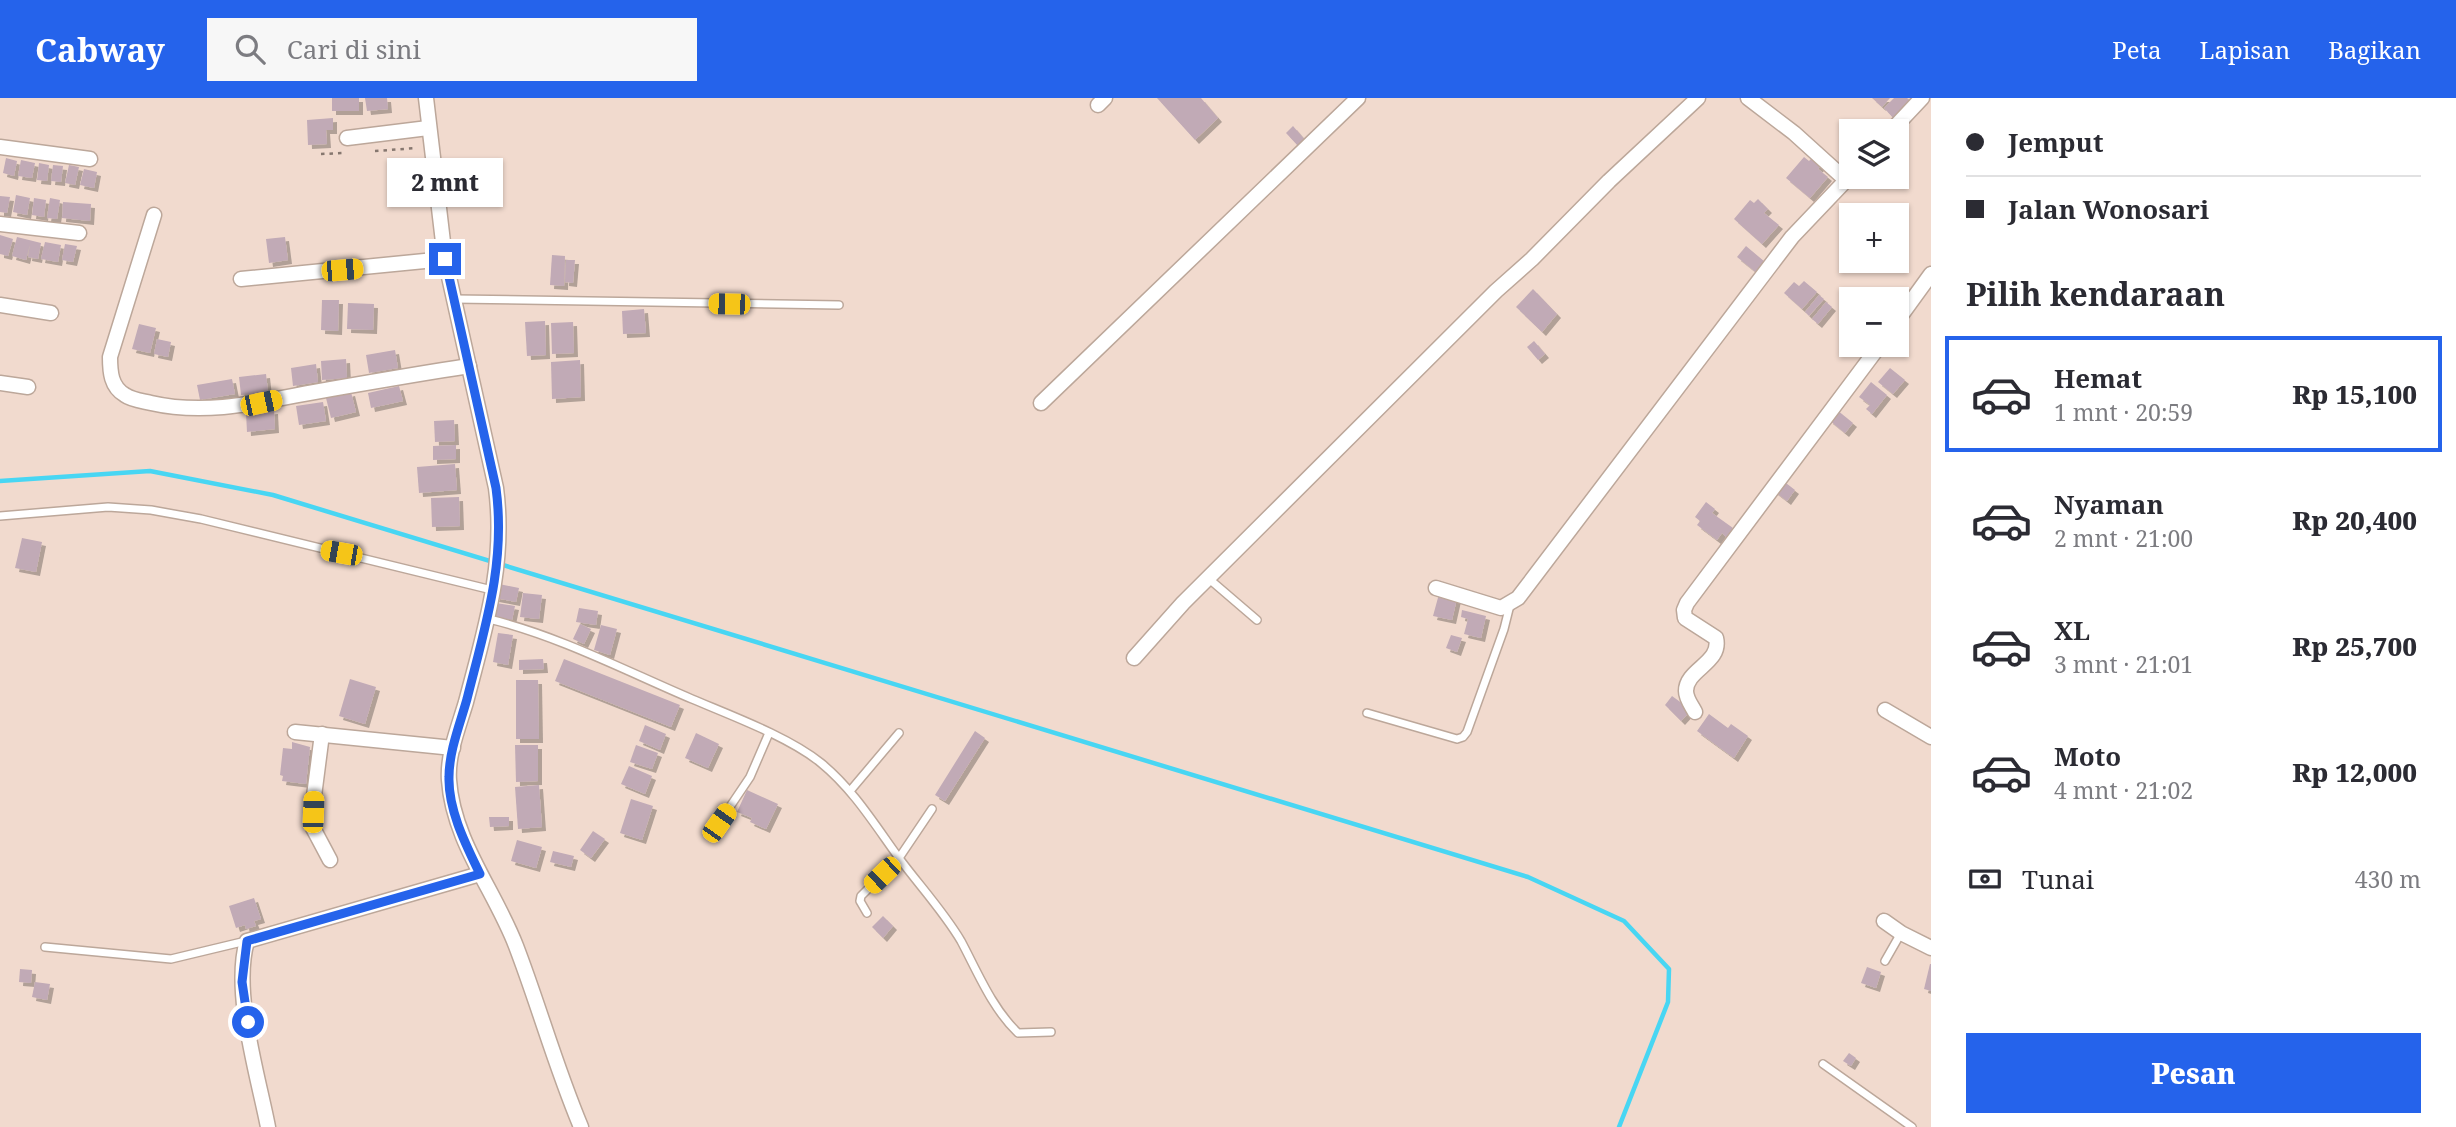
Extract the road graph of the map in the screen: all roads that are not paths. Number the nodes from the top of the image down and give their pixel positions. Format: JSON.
{"nodes":[{"id":1,"x":426,"y":98,"type":"edge"},
{"id":2,"x":1358,"y":98,"type":"edge"},
{"id":3,"x":1698,"y":98,"type":"edge"},
{"id":4,"x":1748,"y":98,"type":"edge"},
{"id":5,"x":1922,"y":98,"type":"edge"},
{"id":6,"x":1902,"y":119,"type":"edge"},
{"id":7,"x":428,"y":128,"type":"junction"},
{"id":8,"x":347,"y":138,"type":"dead end"},
{"id":9,"x":0,"y":147,"type":"edge"},
{"id":10,"x":90,"y":159,"type":"dead end"},
{"id":11,"x":1839,"y":169,"type":"edge"},
{"id":12,"x":1839,"y":188,"type":"edge"},
{"id":13,"x":154,"y":215,"type":"dead end"},
{"id":14,"x":0,"y":224,"type":"edge"},
{"id":15,"x":79,"y":233,"type":"dead end"},
{"id":16,"x":445,"y":259,"type":"junction"},
{"id":17,"x":1931,"y":274,"type":"edge"},
{"id":18,"x":241,"y":279,"type":"dead end"},
{"id":19,"x":454,"y":299,"type":"junction"},
{"id":20,"x":1909,"y":304,"type":"edge"},
{"id":21,"x":0,"y":305,"type":"edge"},
{"id":22,"x":839,"y":305,"type":"dead end"},
{"id":23,"x":51,"y":313,"type":"dead end"},
{"id":24,"x":1871,"y":357,"type":"edge"},
{"id":25,"x":469,"y":366,"type":"junction"},
{"id":26,"x":0,"y":383,"type":"edge"},
{"id":27,"x":28,"y":387,"type":"dead end"},
{"id":28,"x":1041,"y":403,"type":"dead end"},
{"id":29,"x":0,"y":516,"type":"edge"},
{"id":30,"x":1208,"y":578,"type":"junction"},
{"id":31,"x":493,"y":587,"type":"junction"},
{"id":32,"x":1436,"y":588,"type":"dead end"},
{"id":33,"x":1510,"y":604,"type":"junction"},
{"id":34,"x":489,"y":619,"type":"junction"},
{"id":35,"x":1257,"y":620,"type":"dead end"},
{"id":36,"x":1134,"y":659,"type":"dead end"},
{"id":37,"x":1885,"y":710,"type":"dead end"},
{"id":38,"x":1695,"y":712,"type":"dead end"},
{"id":39,"x":1367,"y":713,"type":"dead end"},
{"id":40,"x":295,"y":732,"type":"dead end"},
{"id":41,"x":769,"y":733,"type":"junction"},
{"id":42,"x":899,"y":733,"type":"dead end"},
{"id":43,"x":322,"y":734,"type":"junction"},
{"id":44,"x":1931,"y":737,"type":"edge"},
{"id":45,"x":453,"y":748,"type":"junction"},
{"id":46,"x":850,"y":791,"type":"junction"},
{"id":47,"x":932,"y":809,"type":"dead end"},
{"id":48,"x":719,"y":823,"type":"dead end"},
{"id":49,"x":899,"y":858,"type":"junction"},
{"id":50,"x":330,"y":860,"type":"dead end"},
{"id":51,"x":480,"y":874,"type":"junction"},
{"id":52,"x":867,"y":913,"type":"dead end"},
{"id":53,"x":1884,"y":921,"type":"dead end"},
{"id":54,"x":1901,"y":933,"type":"junction"},
{"id":55,"x":247,"y":941,"type":"junction"},
{"id":56,"x":45,"y":947,"type":"dead end"},
{"id":57,"x":1931,"y":948,"type":"edge"},
{"id":58,"x":1885,"y":961,"type":"dead end"},
{"id":59,"x":1051,"y":1032,"type":"dead end"},
{"id":60,"x":1823,"y":1064,"type":"dead end"},
{"id":61,"x":268,"y":1127,"type":"edge"},
{"id":62,"x":581,"y":1127,"type":"edge"},
{"id":63,"x":1912,"y":1127,"type":"edge"}],
"edges":[{"from":1,"to":7,"type":"street"},
{"from":2,"to":28,"type":"street"},
{"from":3,"to":30,"type":"street"},
{"from":4,"to":11,"type":"street"},
{"from":5,"to":6,"type":"street"},
{"from":7,"to":8,"type":"street"},
{"from":7,"to":16,"type":"street"},
{"from":9,"to":10,"type":"street"},
{"from":12,"to":33,"type":"street"},
{"from":13,"to":25,"type":"street"},
{"from":14,"to":15,"type":"street"},
{"from":16,"to":18,"type":"street"},
{"from":16,"to":19,"type":"street"},
{"from":17,"to":20,"type":"street"},
{"from":19,"to":22,"type":"lane"},
{"from":19,"to":25,"type":"street"},
{"from":21,"to":23,"type":"street"},
{"from":24,"to":38,"type":"street"},
{"from":25,"to":31,"type":"street"},
{"from":26,"to":27,"type":"street"},
{"from":29,"to":31,"type":"lane"},
{"from":30,"to":35,"type":"lane"},
{"from":30,"to":36,"type":"street"},
{"from":31,"to":34,"type":"street"},
{"from":32,"to":33,"type":"street"},
{"from":33,"to":39,"type":"lane"},
{"from":34,"to":41,"type":"lane"},
{"from":34,"to":45,"type":"street"},
{"from":37,"to":44,"type":"street"},
{"from":40,"to":43,"type":"street"},
{"from":41,"to":46,"type":"lane"},
{"from":41,"to":48,"type":"lane"},
{"from":42,"to":46,"type":"lane"},
{"from":43,"to":45,"type":"street"},
{"from":43,"to":50,"type":"street"},
{"from":45,"to":51,"type":"street"},
{"from":46,"to":49,"type":"lane"},
{"from":47,"to":49,"type":"lane"},
{"from":49,"to":52,"type":"lane"},
{"from":49,"to":59,"type":"lane"},
{"from":51,"to":55,"type":"street"},
{"from":51,"to":62,"type":"street"},
{"from":53,"to":54,"type":"street"},
{"from":54,"to":57,"type":"street"},
{"from":54,"to":58,"type":"lane"},
{"from":55,"to":56,"type":"lane"},
{"from":55,"to":61,"type":"street"},
{"from":60,"to":63,"type":"lane"}]}
